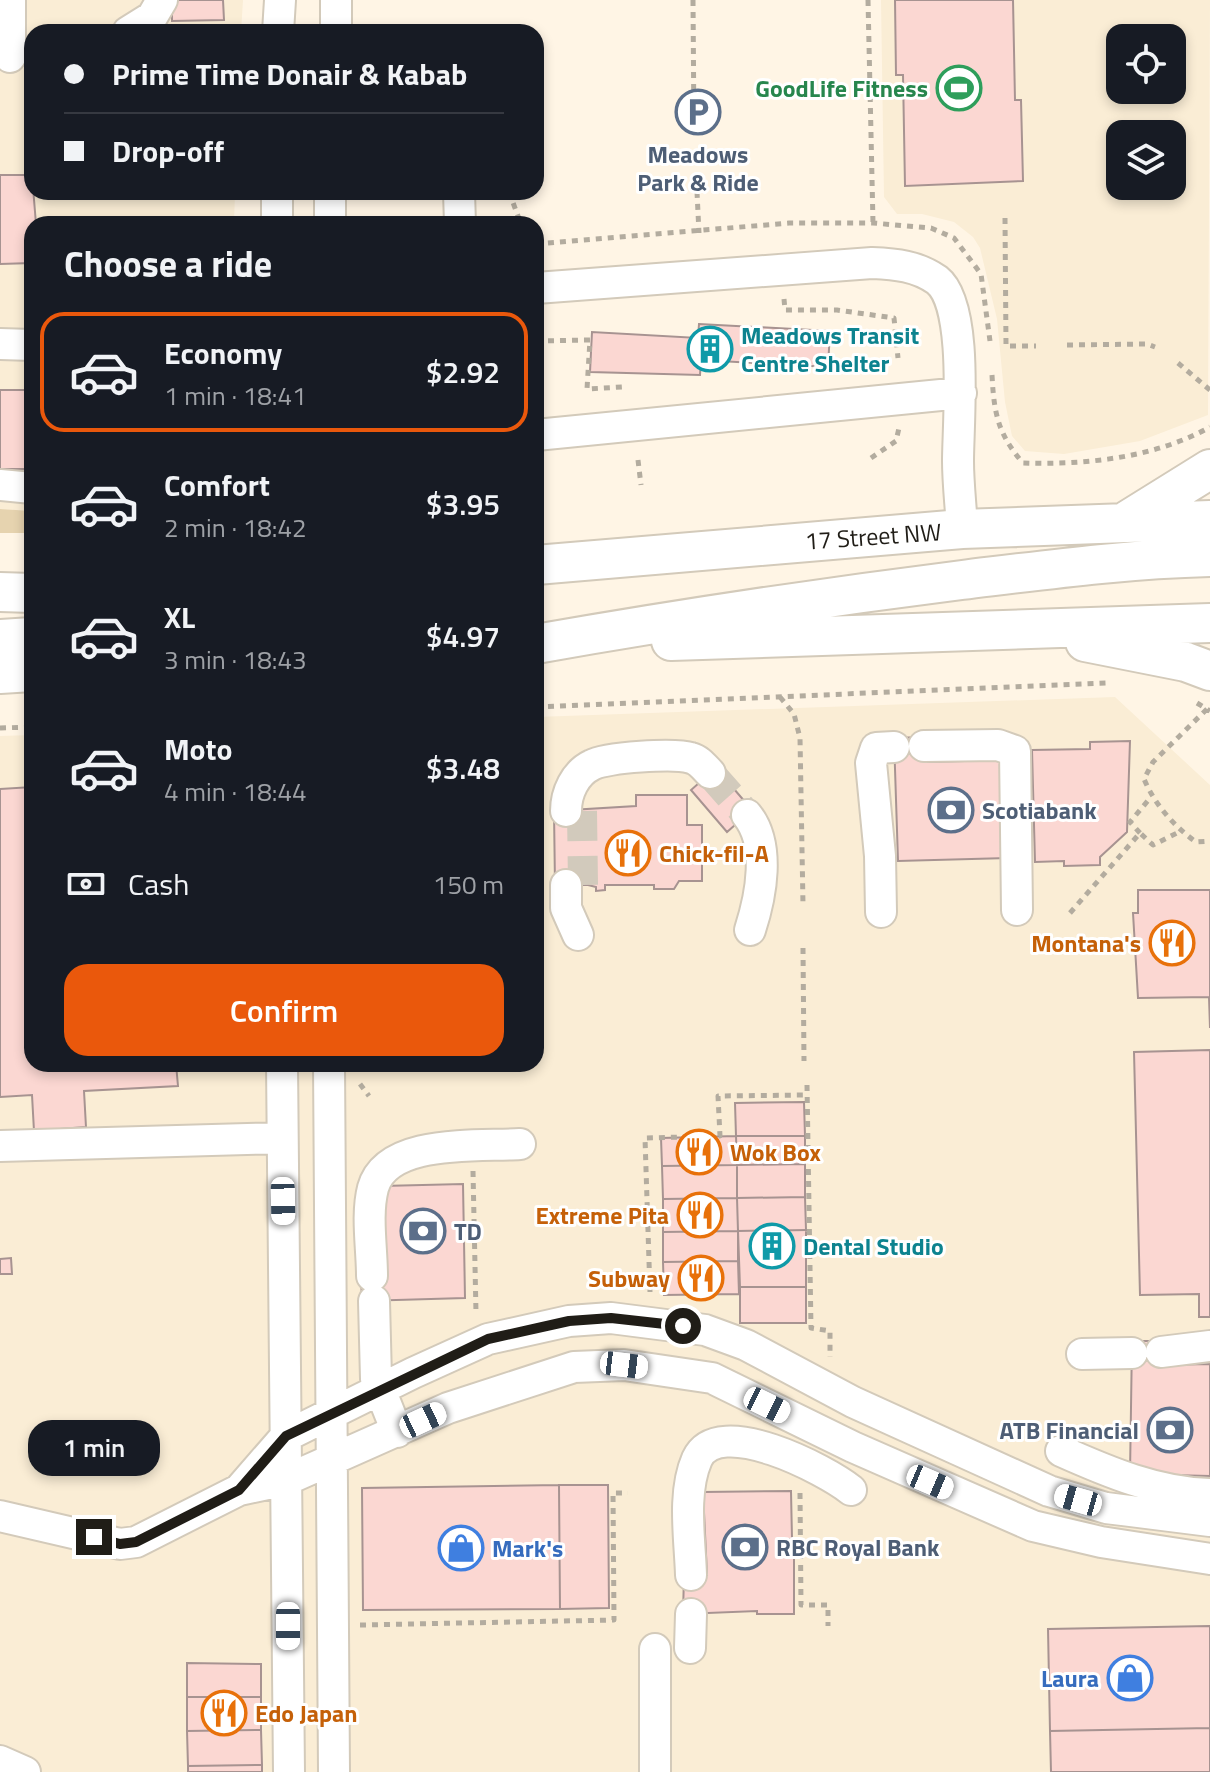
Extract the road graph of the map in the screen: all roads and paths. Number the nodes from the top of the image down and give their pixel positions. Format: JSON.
{"nodes":[{"id":1,"x":10,"y":0,"type":"edge"},
{"id":2,"x":162,"y":0,"type":"edge"},
{"id":3,"x":280,"y":0,"type":"edge"},
{"id":4,"x":336,"y":0,"type":"edge"},
{"id":5,"x":693,"y":0,"type":"edge"},
{"id":6,"x":868,"y":0,"type":"edge"},
{"id":7,"x":141,"y":24,"type":"edge"},
{"id":8,"x":278,"y":24,"type":"edge"},
{"id":9,"x":336,"y":24,"type":"edge"},
{"id":10,"x":10,"y":57,"type":"dead end"},
{"id":11,"x":694,"y":134,"type":"dead end"},
{"id":12,"x":697,"y":192,"type":"dead end"},
{"id":13,"x":1005,"y":218,"type":"dead end"},
{"id":14,"x":873,"y":223,"type":"junction"},
{"id":15,"x":699,"y":233,"type":"junction"},
{"id":16,"x":544,"y":243,"type":"edge"},
{"id":17,"x":544,"y":287,"type":"edge"},
{"id":18,"x":784,"y":291,"type":"dead end"},
{"id":19,"x":544,"y":341,"type":"edge"},
{"id":20,"x":0,"y":344,"type":"edge"},
{"id":21,"x":24,"y":345,"type":"edge"},
{"id":22,"x":1067,"y":345,"type":"dead end"},
{"id":23,"x":1036,"y":346,"type":"dead end"},
{"id":24,"x":1155,"y":347,"type":"dead end"},
{"id":25,"x":991,"y":352,"type":"dead end"},
{"id":26,"x":898,"y":358,"type":"dead end"},
{"id":27,"x":1178,"y":363,"type":"dead end"},
{"id":28,"x":991,"y":366,"type":"dead end"},
{"id":29,"x":622,"y":387,"type":"dead end"},
{"id":30,"x":1210,"y":390,"type":"edge"},
{"id":31,"x":961,"y":393,"type":"junction"},
{"id":32,"x":902,"y":415,"type":"dead end"},
{"id":33,"x":1210,"y":427,"type":"edge"},
{"id":34,"x":544,"y":434,"type":"edge"},
{"id":35,"x":871,"y":458,"type":"dead end"},
{"id":36,"x":638,"y":460,"type":"dead end"},
{"id":37,"x":1210,"y":469,"type":"edge"},
{"id":38,"x":0,"y":485,"type":"edge"},
{"id":39,"x":641,"y":485,"type":"dead end"},
{"id":40,"x":24,"y":487,"type":"edge"},
{"id":41,"x":1210,"y":520,"type":"edge"},
{"id":42,"x":1124,"y":523,"type":"junction"},
{"id":43,"x":962,"y":529,"type":"junction"},
{"id":44,"x":1210,"y":557,"type":"edge"},
{"id":45,"x":544,"y":564,"type":"edge"},
{"id":46,"x":0,"y":592,"type":"edge"},
{"id":47,"x":24,"y":593,"type":"edge"},
{"id":48,"x":1210,"y":623,"type":"edge"},
{"id":49,"x":1015,"y":628,"type":"junction"},
{"id":50,"x":24,"y":638,"type":"edge"},
{"id":51,"x":0,"y":639,"type":"edge"},
{"id":52,"x":544,"y":645,"type":"edge"},
{"id":53,"x":544,"y":646,"type":"edge"},
{"id":54,"x":24,"y":672,"type":"edge"},
{"id":55,"x":0,"y":674,"type":"edge"},
{"id":56,"x":1114,"y":682,"type":"dead end"},
{"id":57,"x":1199,"y":684,"type":"edge"},
{"id":58,"x":783,"y":697,"type":"junction"},
{"id":59,"x":544,"y":707,"type":"edge"},
{"id":60,"x":1208,"y":710,"type":"edge"},
{"id":61,"x":24,"y":727,"type":"edge"},
{"id":62,"x":0,"y":728,"type":"edge"},
{"id":63,"x":924,"y":746,"type":"dead end"},
{"id":64,"x":894,"y":747,"type":"dead end"},
{"id":65,"x":704,"y":778,"type":"tunnel mouth"},
{"id":66,"x":1151,"y":797,"type":"junction"},
{"id":67,"x":574,"y":811,"type":"tunnel mouth"},
{"id":68,"x":740,"y":820,"type":"tunnel mouth"},
{"id":69,"x":1181,"y":831,"type":"junction"},
{"id":70,"x":1140,"y":833,"type":"junction"},
{"id":71,"x":1210,"y":841,"type":"edge"},
{"id":72,"x":574,"y":885,"type":"tunnel mouth"},
{"id":73,"x":794,"y":900,"type":"dead end"},
{"id":74,"x":1017,"y":910,"type":"dead end"},
{"id":75,"x":881,"y":912,"type":"dead end"},
{"id":76,"x":1070,"y":913,"type":"dead end"},
{"id":77,"x":750,"y":930,"type":"dead end"},
{"id":78,"x":578,"y":935,"type":"dead end"},
{"id":79,"x":803,"y":948,"type":"dead end"},
{"id":80,"x":804,"y":1061,"type":"dead end"},
{"id":81,"x":282,"y":1072,"type":"edge"},
{"id":82,"x":329,"y":1072,"type":"edge"},
{"id":83,"x":807,"y":1085,"type":"dead end"},
{"id":84,"x":808,"y":1095,"type":"junction"},
{"id":85,"x":282,"y":1138,"type":"junction"},
{"id":86,"x":520,"y":1144,"type":"dead end"},
{"id":87,"x":0,"y":1146,"type":"edge"},
{"id":88,"x":473,"y":1162,"type":"dead end"},
{"id":89,"x":650,"y":1292,"type":"dead end"},
{"id":90,"x":476,"y":1316,"type":"dead end"},
{"id":91,"x":811,"y":1328,"type":"dead end"},
{"id":92,"x":1210,"y":1346,"type":"edge"},
{"id":93,"x":1082,"y":1354,"type":"dead end"},
{"id":94,"x":378,"y":1391,"type":"junction"},
{"id":95,"x":330,"y":1413,"type":"junction"},
{"id":96,"x":397,"y":1432,"type":"junction"},
{"id":97,"x":286,"y":1436,"type":"junction"},
{"id":98,"x":1061,"y":1451,"type":"dead end"},
{"id":99,"x":330,"y":1459,"type":"junction"},
{"id":100,"x":286,"y":1480,"type":"junction"},
{"id":101,"x":239,"y":1490,"type":"junction"},
{"id":102,"x":851,"y":1490,"type":"dead end"},
{"id":103,"x":815,"y":1492,"type":"dead end"},
{"id":104,"x":628,"y":1493,"type":"dead end"},
{"id":105,"x":1210,"y":1494,"type":"edge"},
{"id":106,"x":0,"y":1516,"type":"edge"},
{"id":107,"x":1210,"y":1521,"type":"edge"},
{"id":108,"x":1210,"y":1559,"type":"edge"},
{"id":109,"x":691,"y":1575,"type":"dead end"},
{"id":110,"x":691,"y":1614,"type":"dead end"},
{"id":111,"x":351,"y":1625,"type":"dead end"},
{"id":112,"x":828,"y":1626,"type":"dead end"},
{"id":113,"x":690,"y":1648,"type":"dead end"},
{"id":114,"x":655,"y":1649,"type":"dead end"},
{"id":115,"x":0,"y":1761,"type":"edge"},
{"id":116,"x":25,"y":1772,"type":"edge"},
{"id":117,"x":289,"y":1772,"type":"edge"},
{"id":118,"x":334,"y":1772,"type":"edge"},
{"id":119,"x":655,"y":1772,"type":"edge"}],
"edges":[{"from":1,"to":10,"type":"street"},
{"from":2,"to":7,"type":"street"},
{"from":3,"to":8,"type":"street"},
{"from":4,"to":9,"type":"street"},
{"from":5,"to":11,"type":"path"},
{"from":6,"to":14,"type":"path"},
{"from":12,"to":15,"type":"path"},
{"from":13,"to":23,"type":"path"},
{"from":14,"to":15,"type":"path"},
{"from":14,"to":25,"type":"path"},
{"from":15,"to":16,"type":"path"},
{"from":17,"to":31,"type":"street"},
{"from":18,"to":26,"type":"path"},
{"from":19,"to":29,"type":"path"},
{"from":20,"to":21,"type":"street"},
{"from":22,"to":24,"type":"path"},
{"from":27,"to":30,"type":"path"},
{"from":28,"to":33,"type":"path"},
{"from":31,"to":34,"type":"street"},
{"from":31,"to":43,"type":"street"},
{"from":32,"to":35,"type":"path"},
{"from":36,"to":39,"type":"path"},
{"from":37,"to":42,"type":"main road"},
{"from":38,"to":40,"type":"street"},
{"from":41,"to":42,"type":"main road","name":"17 Street NW"},
{"from":42,"to":43,"type":"main road","name":"17 Street NW"},
{"from":43,"to":45,"type":"main road","name":"17 Street NW"},
{"from":44,"to":52,"type":"main road"},
{"from":46,"to":47,"type":"main road"},
{"from":48,"to":49,"type":"main road"},
{"from":49,"to":53,"type":"main road"},
{"from":49,"to":57,"type":"main road"},
{"from":50,"to":51,"type":"main road"},
{"from":54,"to":55,"type":"main road"},
{"from":56,"to":58,"type":"path"},
{"from":57,"to":60,"type":"path"},
{"from":58,"to":59,"type":"path"},
{"from":58,"to":73,"type":"path"},
{"from":60,"to":66,"type":"path"},
{"from":61,"to":62,"type":"path"},
{"from":63,"to":74,"type":"street"},
{"from":64,"to":75,"type":"street"},
{"from":65,"to":67,"type":"street"},
{"from":66,"to":69,"type":"path"},
{"from":66,"to":70,"type":"path"},
{"from":68,"to":77,"type":"street"},
{"from":69,"to":70,"type":"path"},
{"from":69,"to":71,"type":"path"},
{"from":70,"to":76,"type":"path"},
{"from":72,"to":78,"type":"street"},
{"from":79,"to":80,"type":"path"},
{"from":81,"to":85,"type":"street"},
{"from":82,"to":95,"type":"street"},
{"from":83,"to":84,"type":"path"},
{"from":84,"to":89,"type":"path"},
{"from":84,"to":91,"type":"path"},
{"from":85,"to":87,"type":"street"},
{"from":85,"to":97,"type":"street"},
{"from":86,"to":94,"type":"street"},
{"from":88,"to":90,"type":"path"},
{"from":92,"to":93,"type":"street"},
{"from":94,"to":95,"type":"street"},
{"from":94,"to":96,"type":"street"},
{"from":94,"to":107,"type":"street"},
{"from":95,"to":97,"type":"street"},
{"from":95,"to":99,"type":"street"},
{"from":96,"to":99,"type":"street"},
{"from":96,"to":108,"type":"street"},
{"from":97,"to":100,"type":"street"},
{"from":97,"to":101,"type":"street"},
{"from":98,"to":105,"type":"street"},
{"from":99,"to":100,"type":"street"},
{"from":99,"to":118,"type":"street"},
{"from":100,"to":101,"type":"street"},
{"from":100,"to":117,"type":"street"},
{"from":101,"to":106,"type":"street"},
{"from":102,"to":109,"type":"street"},
{"from":103,"to":112,"type":"path"},
{"from":104,"to":111,"type":"path"},
{"from":110,"to":113,"type":"street"},
{"from":114,"to":119,"type":"street"},
{"from":115,"to":116,"type":"street"}]}
